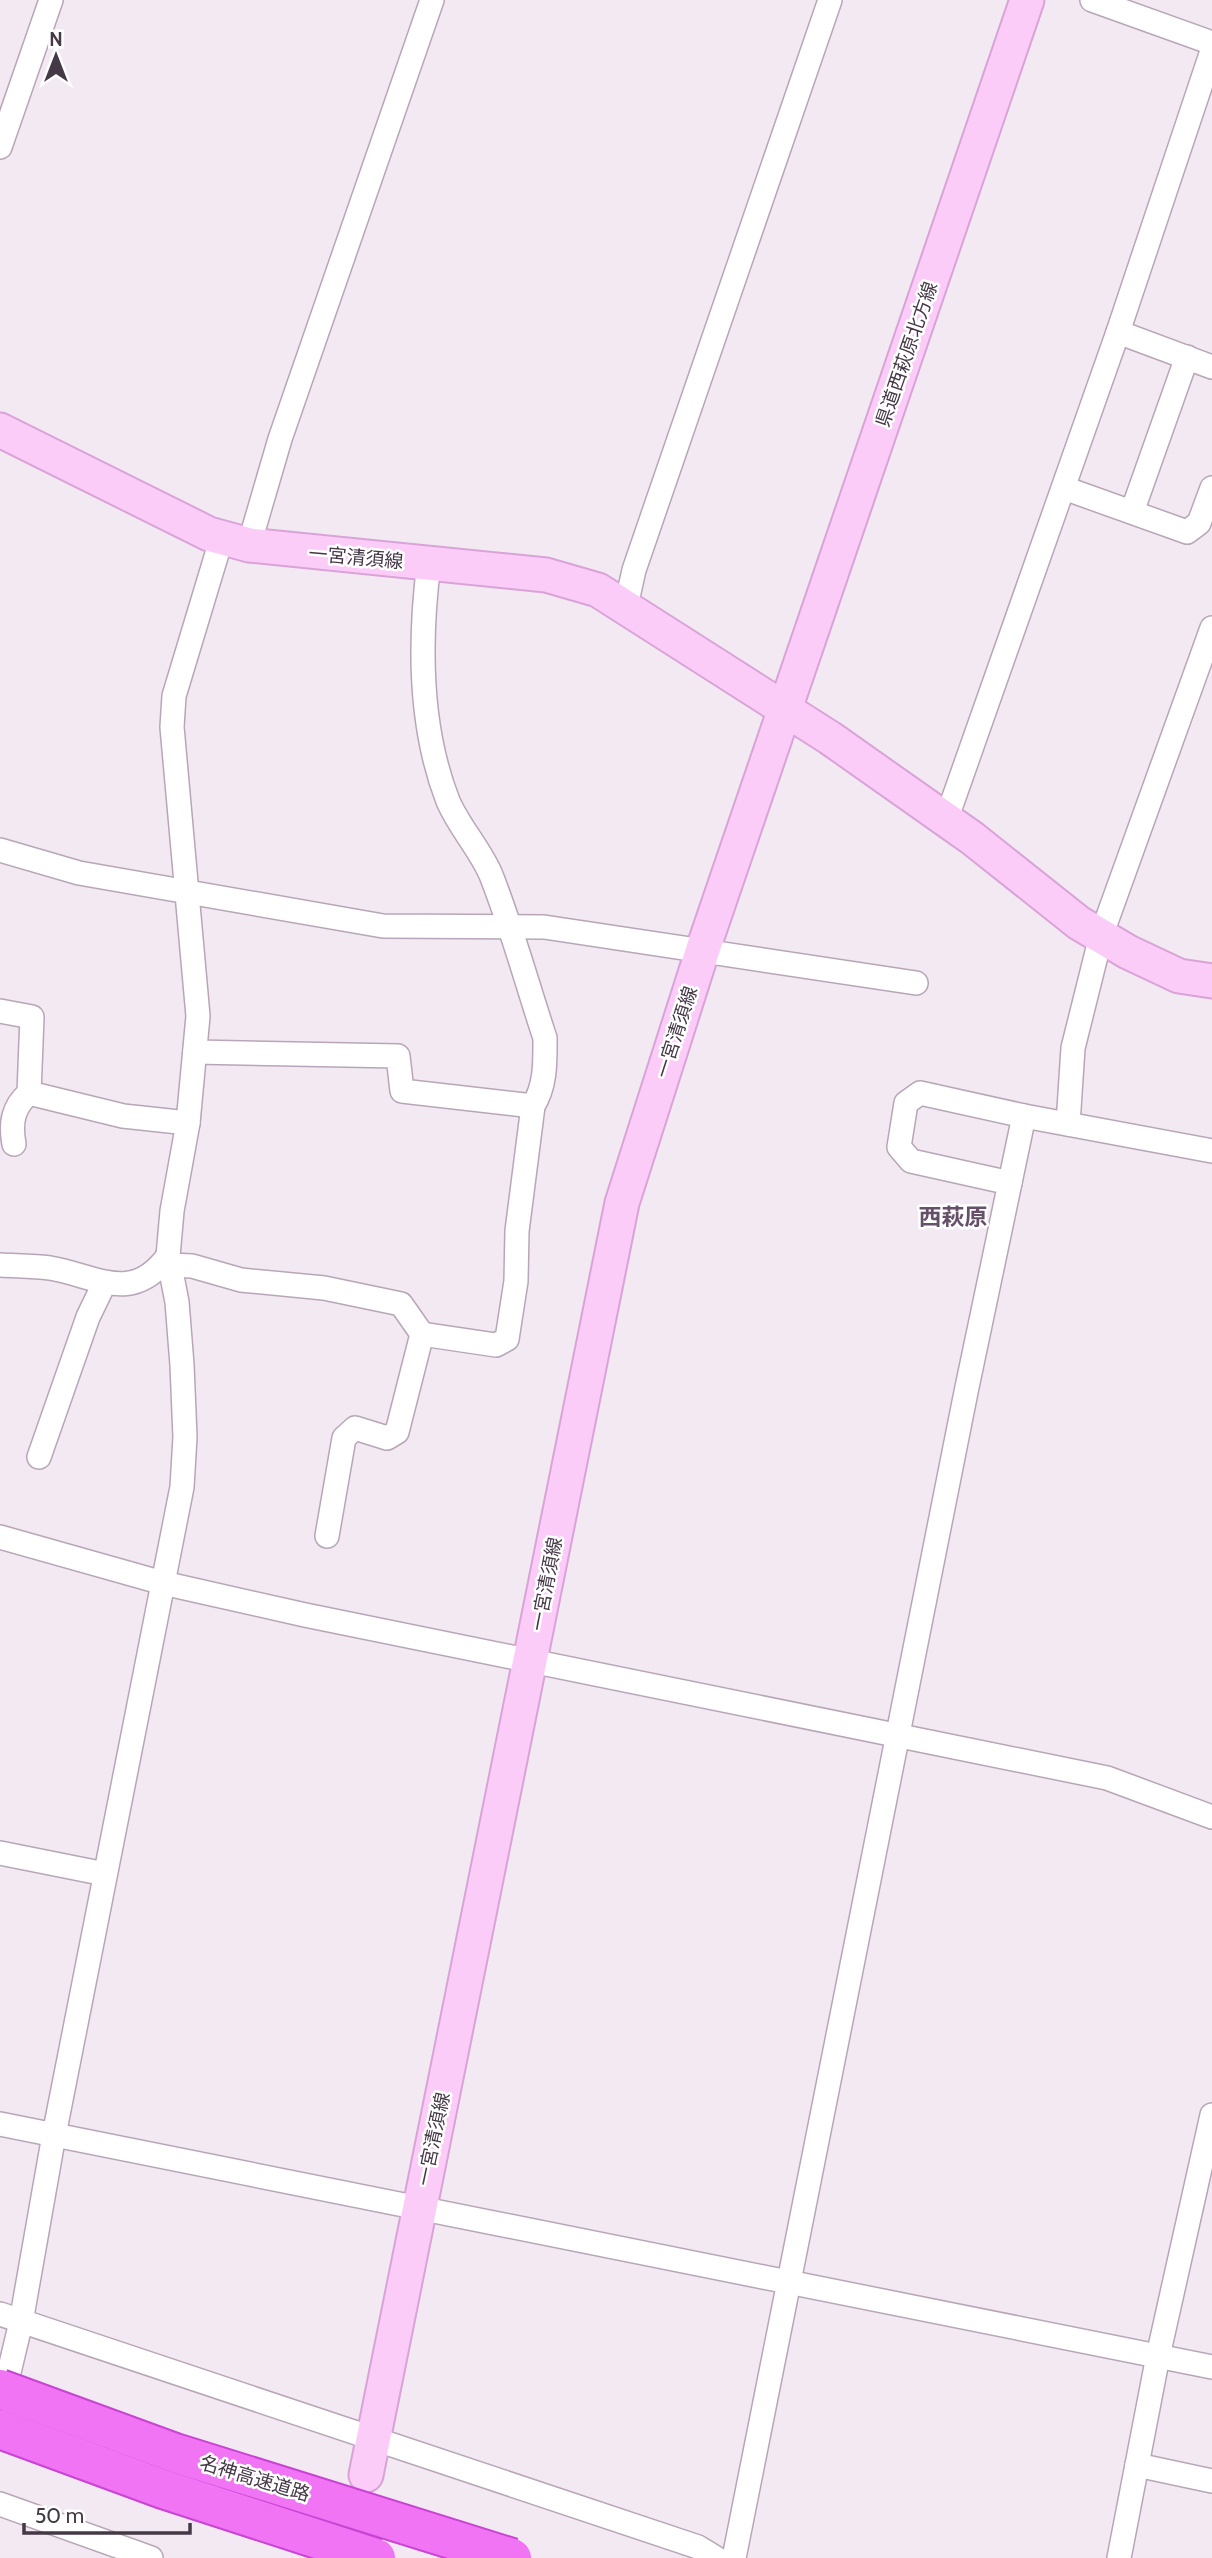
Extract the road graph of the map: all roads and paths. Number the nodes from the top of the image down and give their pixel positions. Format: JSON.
{"nodes":[{"id":1,"x":51,"y":0,"type":"edge"},
{"id":2,"x":432,"y":0,"type":"edge"},
{"id":3,"x":830,"y":0,"type":"edge"},
{"id":4,"x":1027,"y":0,"type":"edge"},
{"id":5,"x":1092,"y":0,"type":"edge"},
{"id":6,"x":1212,"y":43,"type":"edge"},
{"id":7,"x":1212,"y":51,"type":"edge"},
{"id":8,"x":0,"y":147,"type":"edge"},
{"id":9,"x":1118,"y":331,"type":"junction"},
{"id":10,"x":1186,"y":357,"type":"junction"},
{"id":11,"x":1212,"y":367,"type":"edge"},
{"id":12,"x":0,"y":430,"type":"edge"},
{"id":13,"x":1064,"y":488,"type":"junction"},
{"id":14,"x":1212,"y":488,"type":"edge"},
{"id":15,"x":1132,"y":512,"type":"junction"},
{"id":16,"x":236,"y":541,"type":"junction"},
{"id":17,"x":429,"y":563,"type":"junction"},
{"id":18,"x":626,"y":606,"type":"junction"},
{"id":19,"x":1212,"y":628,"type":"edge"},
{"id":20,"x":786,"y":709,"type":"junction"},
{"id":21,"x":946,"y":820,"type":"junction"},
{"id":22,"x":0,"y":850,"type":"edge"},
{"id":23,"x":188,"y":891,"type":"junction"},
{"id":24,"x":506,"y":924,"type":"junction"},
{"id":25,"x":1101,"y":936,"type":"junction"},
{"id":26,"x":703,"y":949,"type":"junction"},
{"id":27,"x":1212,"y":981,"type":"edge"},
{"id":28,"x":916,"y":983,"type":"dead end"},
{"id":29,"x":0,"y":1011,"type":"edge"},
{"id":30,"x":195,"y":1052,"type":"junction"},
{"id":31,"x":29,"y":1093,"type":"junction"},
{"id":32,"x":533,"y":1106,"type":"junction"},
{"id":33,"x":1024,"y":1116,"type":"junction"},
{"id":34,"x":188,"y":1123,"type":"junction"},
{"id":35,"x":1068,"y":1124,"type":"junction"},
{"id":36,"x":14,"y":1144,"type":"dead end"},
{"id":37,"x":1212,"y":1151,"type":"edge"},
{"id":38,"x":1010,"y":1183,"type":"junction"},
{"id":39,"x":169,"y":1260,"type":"junction"},
{"id":40,"x":0,"y":1265,"type":"edge"},
{"id":41,"x":104,"y":1284,"type":"junction"},
{"id":42,"x":422,"y":1334,"type":"junction"},
{"id":43,"x":39,"y":1457,"type":"dead end"},
{"id":44,"x":327,"y":1536,"type":"dead end"},
{"id":45,"x":0,"y":1537,"type":"edge"},
{"id":46,"x":163,"y":1583,"type":"junction"},
{"id":47,"x":530,"y":1658,"type":"junction"},
{"id":48,"x":899,"y":1734,"type":"junction"},
{"id":49,"x":1212,"y":1817,"type":"edge"},
{"id":50,"x":0,"y":1853,"type":"edge"},
{"id":51,"x":105,"y":1874,"type":"junction"},
{"id":52,"x":1212,"y":2115,"type":"edge"},
{"id":53,"x":0,"y":2124,"type":"edge"},
{"id":54,"x":54,"y":2135,"type":"junction"},
{"id":55,"x":418,"y":2209,"type":"junction"},
{"id":56,"x":789,"y":2283,"type":"junction"},
{"id":57,"x":10,"y":2318,"type":"edge"},
{"id":58,"x":1158,"y":2356,"type":"junction"},
{"id":59,"x":1212,"y":2367,"type":"edge"},
{"id":60,"x":0,"y":2389,"type":"edge"},
{"id":61,"x":0,"y":2410,"type":"edge"},
{"id":62,"x":0,"y":2429,"type":"edge"},
{"id":63,"x":374,"y":2438,"type":"junction"},
{"id":64,"x":1137,"y":2465,"type":"junction"},
{"id":65,"x":366,"y":2475,"type":"dead end"},
{"id":66,"x":1212,"y":2481,"type":"edge"},
{"id":67,"x":0,"y":2504,"type":"edge"},
{"id":68,"x":151,"y":2558,"type":"edge"},
{"id":69,"x":376,"y":2558,"type":"edge"},
{"id":70,"x":512,"y":2558,"type":"edge"},
{"id":71,"x":716,"y":2558,"type":"edge"},
{"id":72,"x":734,"y":2558,"type":"edge"},
{"id":73,"x":1119,"y":2558,"type":"edge"}],
"edges":[{"from":1,"to":8,"type":"street"},
{"from":2,"to":16,"type":"street"},
{"from":3,"to":18,"type":"street"},
{"from":4,"to":20,"type":"main road","name":"県道西萩原北方線"},
{"from":5,"to":6,"type":"street"},
{"from":7,"to":9,"type":"street"},
{"from":9,"to":10,"type":"street"},
{"from":9,"to":13,"type":"street"},
{"from":10,"to":11,"type":"street"},
{"from":10,"to":15,"type":"street"},
{"from":12,"to":16,"type":"main road","name":"一宮清須線"},
{"from":13,"to":15,"type":"street"},
{"from":13,"to":21,"type":"street"},
{"from":14,"to":15,"type":"street"},
{"from":16,"to":17,"type":"main road","name":"一宮清須線"},
{"from":16,"to":23,"type":"street"},
{"from":17,"to":18,"type":"main road","name":"一宮清須線"},
{"from":17,"to":24,"type":"street"},
{"from":18,"to":20,"type":"main road","name":"一宮清須線"},
{"from":19,"to":25,"type":"street"},
{"from":20,"to":21,"type":"main road","name":"一宮清須線"},
{"from":20,"to":26,"type":"main road","name":"一宮清須線"},
{"from":21,"to":25,"type":"main road","name":"一宮清須線"},
{"from":22,"to":23,"type":"street"},
{"from":23,"to":24,"type":"street"},
{"from":23,"to":30,"type":"street"},
{"from":24,"to":26,"type":"street"},
{"from":24,"to":32,"type":"street"},
{"from":25,"to":27,"type":"main road","name":"一宮清須線"},
{"from":25,"to":35,"type":"street"},
{"from":26,"to":28,"type":"street"},
{"from":26,"to":47,"type":"main road","name":"一宮清須線"},
{"from":29,"to":31,"type":"street"},
{"from":30,"to":32,"type":"street"},
{"from":30,"to":34,"type":"street"},
{"from":31,"to":34,"type":"street"},
{"from":31,"to":36,"type":"street"},
{"from":32,"to":42,"type":"street"},
{"from":33,"to":35,"type":"street"},
{"from":33,"to":38,"type":"street"},
{"from":33,"to":38,"type":"street"},
{"from":34,"to":39,"type":"street"},
{"from":35,"to":37,"type":"street"},
{"from":38,"to":48,"type":"street"},
{"from":39,"to":41,"type":"street"},
{"from":39,"to":42,"type":"street"},
{"from":39,"to":46,"type":"street"},
{"from":40,"to":41,"type":"street"},
{"from":41,"to":43,"type":"street"},
{"from":42,"to":44,"type":"street"},
{"from":45,"to":46,"type":"street"},
{"from":46,"to":47,"type":"street"},
{"from":46,"to":51,"type":"street"},
{"from":47,"to":48,"type":"street"},
{"from":47,"to":55,"type":"main road","name":"一宮清須線"},
{"from":48,"to":49,"type":"street"},
{"from":48,"to":56,"type":"street"},
{"from":50,"to":51,"type":"street"},
{"from":51,"to":54,"type":"street"},
{"from":52,"to":58,"type":"street"},
{"from":53,"to":54,"type":"street"},
{"from":54,"to":55,"type":"street"},
{"from":54,"to":57,"type":"street"},
{"from":55,"to":56,"type":"street"},
{"from":55,"to":63,"type":"main road","name":"一宮清須線"},
{"from":56,"to":58,"type":"street"},
{"from":56,"to":72,"type":"street"},
{"from":57,"to":61,"type":"street"},
{"from":57,"to":63,"type":"street"},
{"from":58,"to":59,"type":"street"},
{"from":58,"to":64,"type":"street"},
{"from":60,"to":70,"type":"highway","name":"名神高速道路","bridge":true},
{"from":62,"to":69,"type":"highway","name":"名神高速道路","bridge":true},
{"from":63,"to":65,"type":"main road","name":"一宮清須線"},
{"from":63,"to":71,"type":"street"},
{"from":64,"to":66,"type":"street"},
{"from":64,"to":73,"type":"street"},
{"from":67,"to":68,"type":"street"}]}
